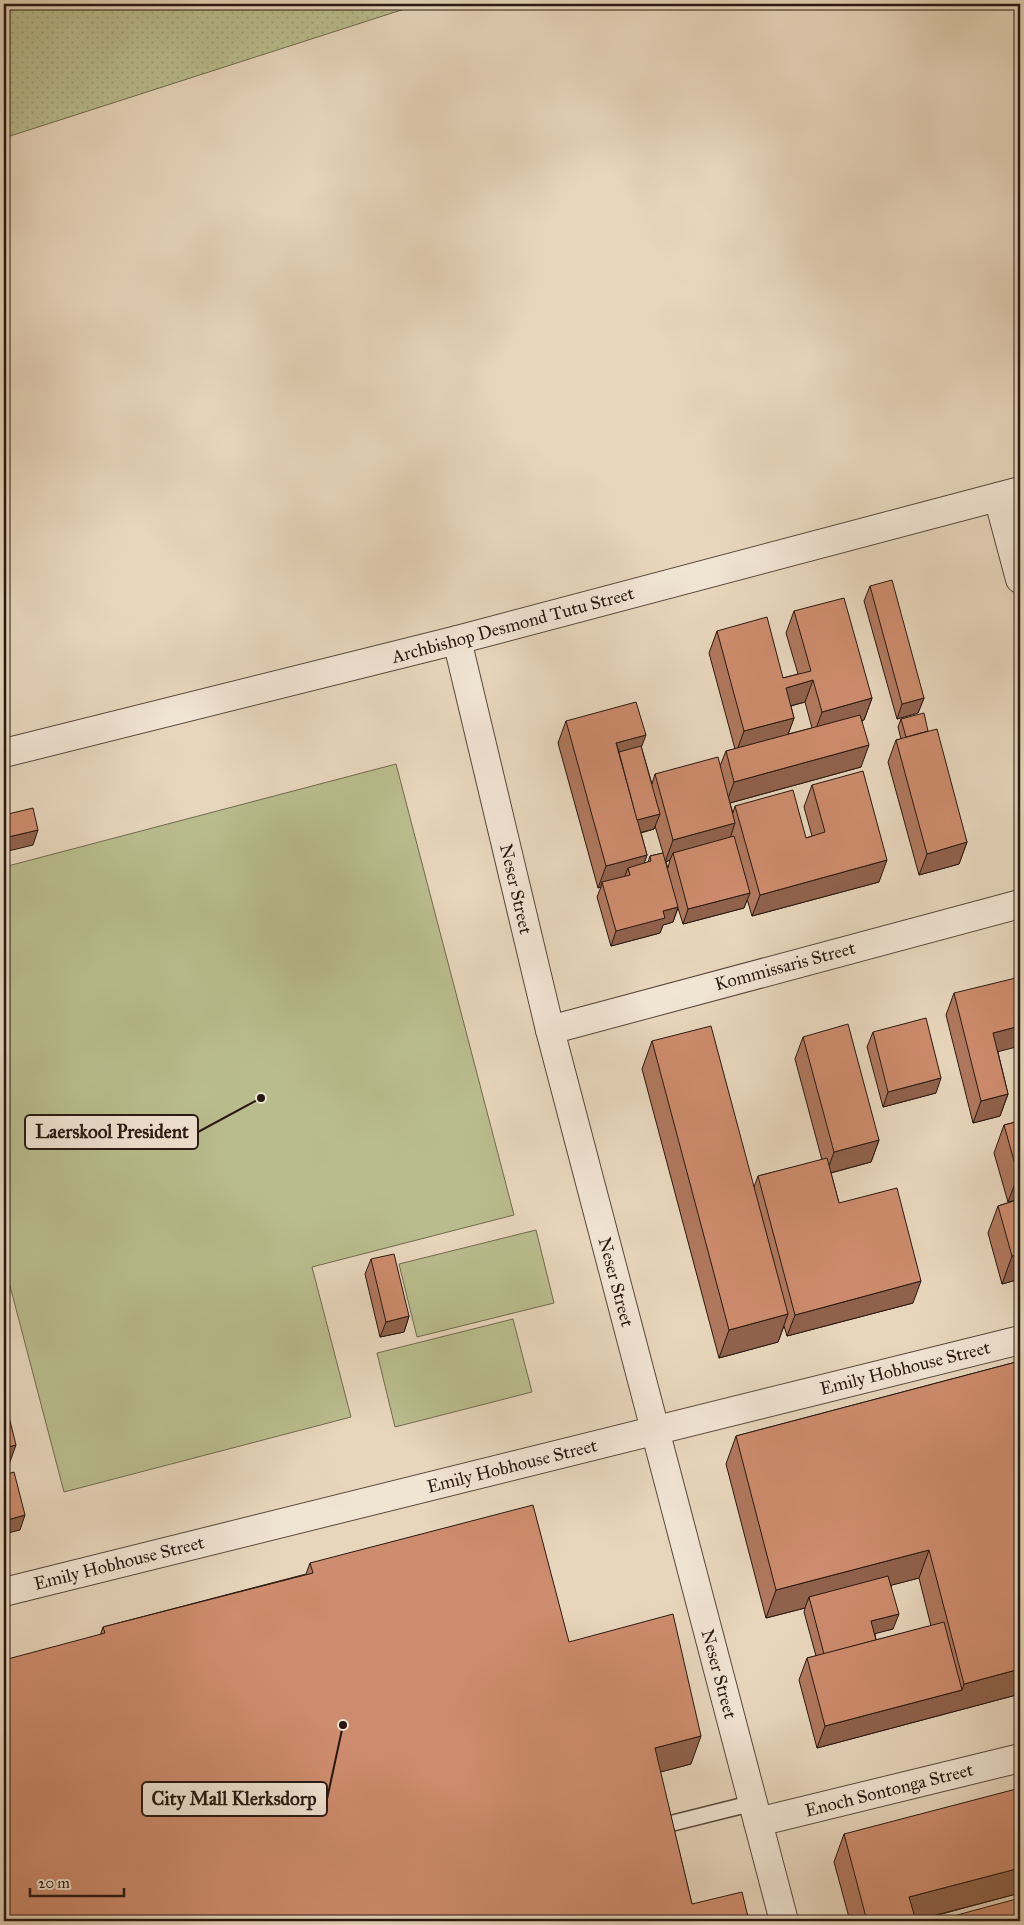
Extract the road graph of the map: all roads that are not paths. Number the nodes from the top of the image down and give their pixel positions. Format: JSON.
{"nodes":[{"id":1,"x":1009,"y":494,"type":"edge"},
{"id":2,"x":1020,"y":579,"type":"edge"},
{"id":3,"x":457,"y":640,"type":"junction"},
{"id":4,"x":4,"y":754,"type":"edge"},
{"id":5,"x":1020,"y":904,"type":"edge"},
{"id":6,"x":550,"y":1030,"type":"junction"},
{"id":7,"x":1020,"y":1340,"type":"edge"},
{"id":8,"x":655,"y":1430,"type":"junction"},
{"id":9,"x":4,"y":1592,"type":"edge"},
{"id":10,"x":1020,"y":1758,"type":"edge"},
{"id":11,"x":756,"y":1812,"type":"junction"},
{"id":12,"x":657,"y":1827,"type":"edge"},
{"id":13,"x":784,"y":1921,"type":"edge"}],
"edges":[{"from":1,"to":2,"type":"street"},
{"from":1,"to":3,"type":"street","name":"Archbishop Desmond Tutu Street"},
{"from":3,"to":4,"type":"street","name":"Archbishop Desmond Tutu Street"},
{"from":3,"to":6,"type":"street","name":"Neser Street"},
{"from":5,"to":6,"type":"street","name":"Kommissaris Street"},
{"from":6,"to":8,"type":"street","name":"Neser Street"},
{"from":7,"to":8,"type":"street","name":"Emily Hobhouse Street"},
{"from":8,"to":9,"type":"street","name":"Emily Hobhouse Street"},
{"from":8,"to":11,"type":"street","name":"Neser Street"},
{"from":10,"to":11,"type":"street","name":"Enoch Sontonga Street"},
{"from":11,"to":12,"type":"lane"},
{"from":11,"to":13,"type":"street","name":"Neser Street"}]}
